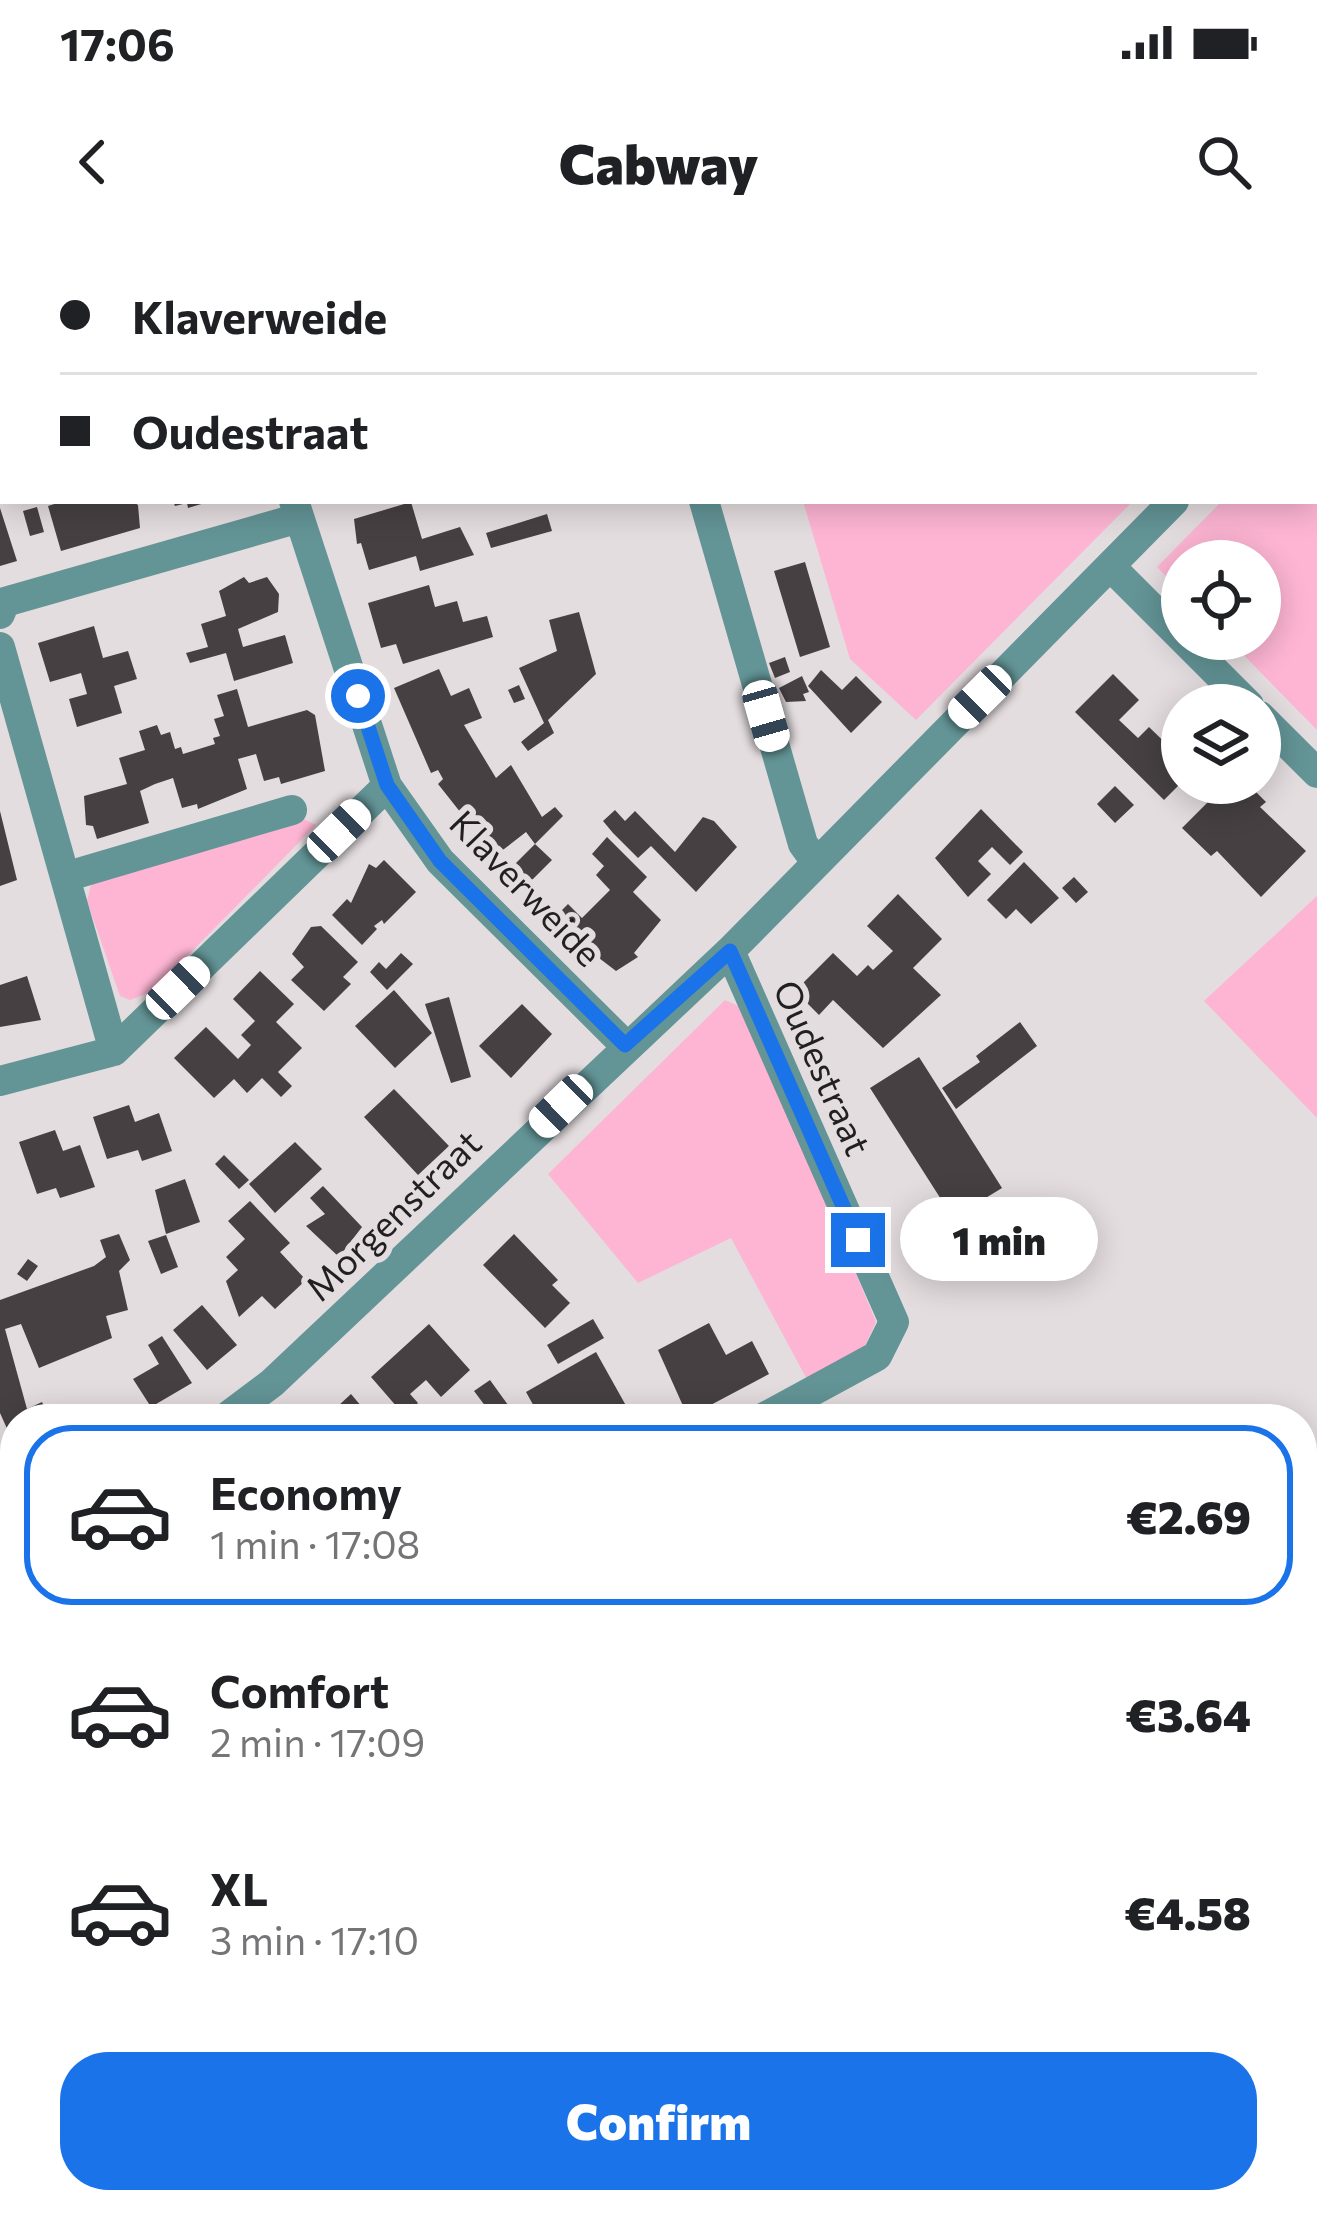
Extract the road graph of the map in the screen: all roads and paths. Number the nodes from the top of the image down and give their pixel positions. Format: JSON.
{"nodes":[{"id":1,"x":705,"y":504,"type":"edge"},
{"id":2,"x":1171,"y":504,"type":"edge"},
{"id":3,"x":297,"y":509,"type":"edge"},
{"id":4,"x":1110,"y":566,"type":"junction"},
{"id":5,"x":0,"y":614,"type":"edge"},
{"id":6,"x":1161,"y":616,"type":"edge"},
{"id":7,"x":0,"y":647,"type":"edge"},
{"id":8,"x":1205,"y":660,"type":"edge"},
{"id":9,"x":1228,"y":684,"type":"edge"},
{"id":10,"x":1281,"y":737,"type":"edge"},
{"id":11,"x":1317,"y":773,"type":"edge"},
{"id":12,"x":387,"y":785,"type":"junction"},
{"id":13,"x":292,"y":811,"type":"dead end"},
{"id":14,"x":816,"y":862,"type":"junction"},
{"id":15,"x":65,"y":877,"type":"junction"},
{"id":16,"x":730,"y":951,"type":"junction"},
{"id":17,"x":625,"y":1045,"type":"junction"},
{"id":18,"x":114,"y":1052,"type":"junction"},
{"id":19,"x":0,"y":1081,"type":"edge"},
{"id":20,"x":244,"y":1404,"type":"edge"},
{"id":21,"x":789,"y":1404,"type":"edge"}],
"edges":[{"from":1,"to":14,"type":"street"},
{"from":2,"to":4,"type":"street","name":"Morgenstraat"},
{"from":3,"to":5,"type":"street"},
{"from":3,"to":12,"type":"street","name":"Klaverweide"},
{"from":4,"to":6,"type":"street"},
{"from":4,"to":14,"type":"street","name":"Morgenstraat"},
{"from":7,"to":15,"type":"street"},
{"from":8,"to":9,"type":"street"},
{"from":10,"to":11,"type":"street"},
{"from":12,"to":17,"type":"street","name":"Klaverweide"},
{"from":12,"to":18,"type":"street"},
{"from":13,"to":15,"type":"street"},
{"from":14,"to":16,"type":"street","name":"Morgenstraat"},
{"from":15,"to":18,"type":"street"},
{"from":16,"to":17,"type":"street","name":"Morgenstraat"},
{"from":16,"to":21,"type":"street","name":"Oudestraat"},
{"from":17,"to":20,"type":"street","name":"Morgenstraat"},
{"from":18,"to":19,"type":"street"}]}
